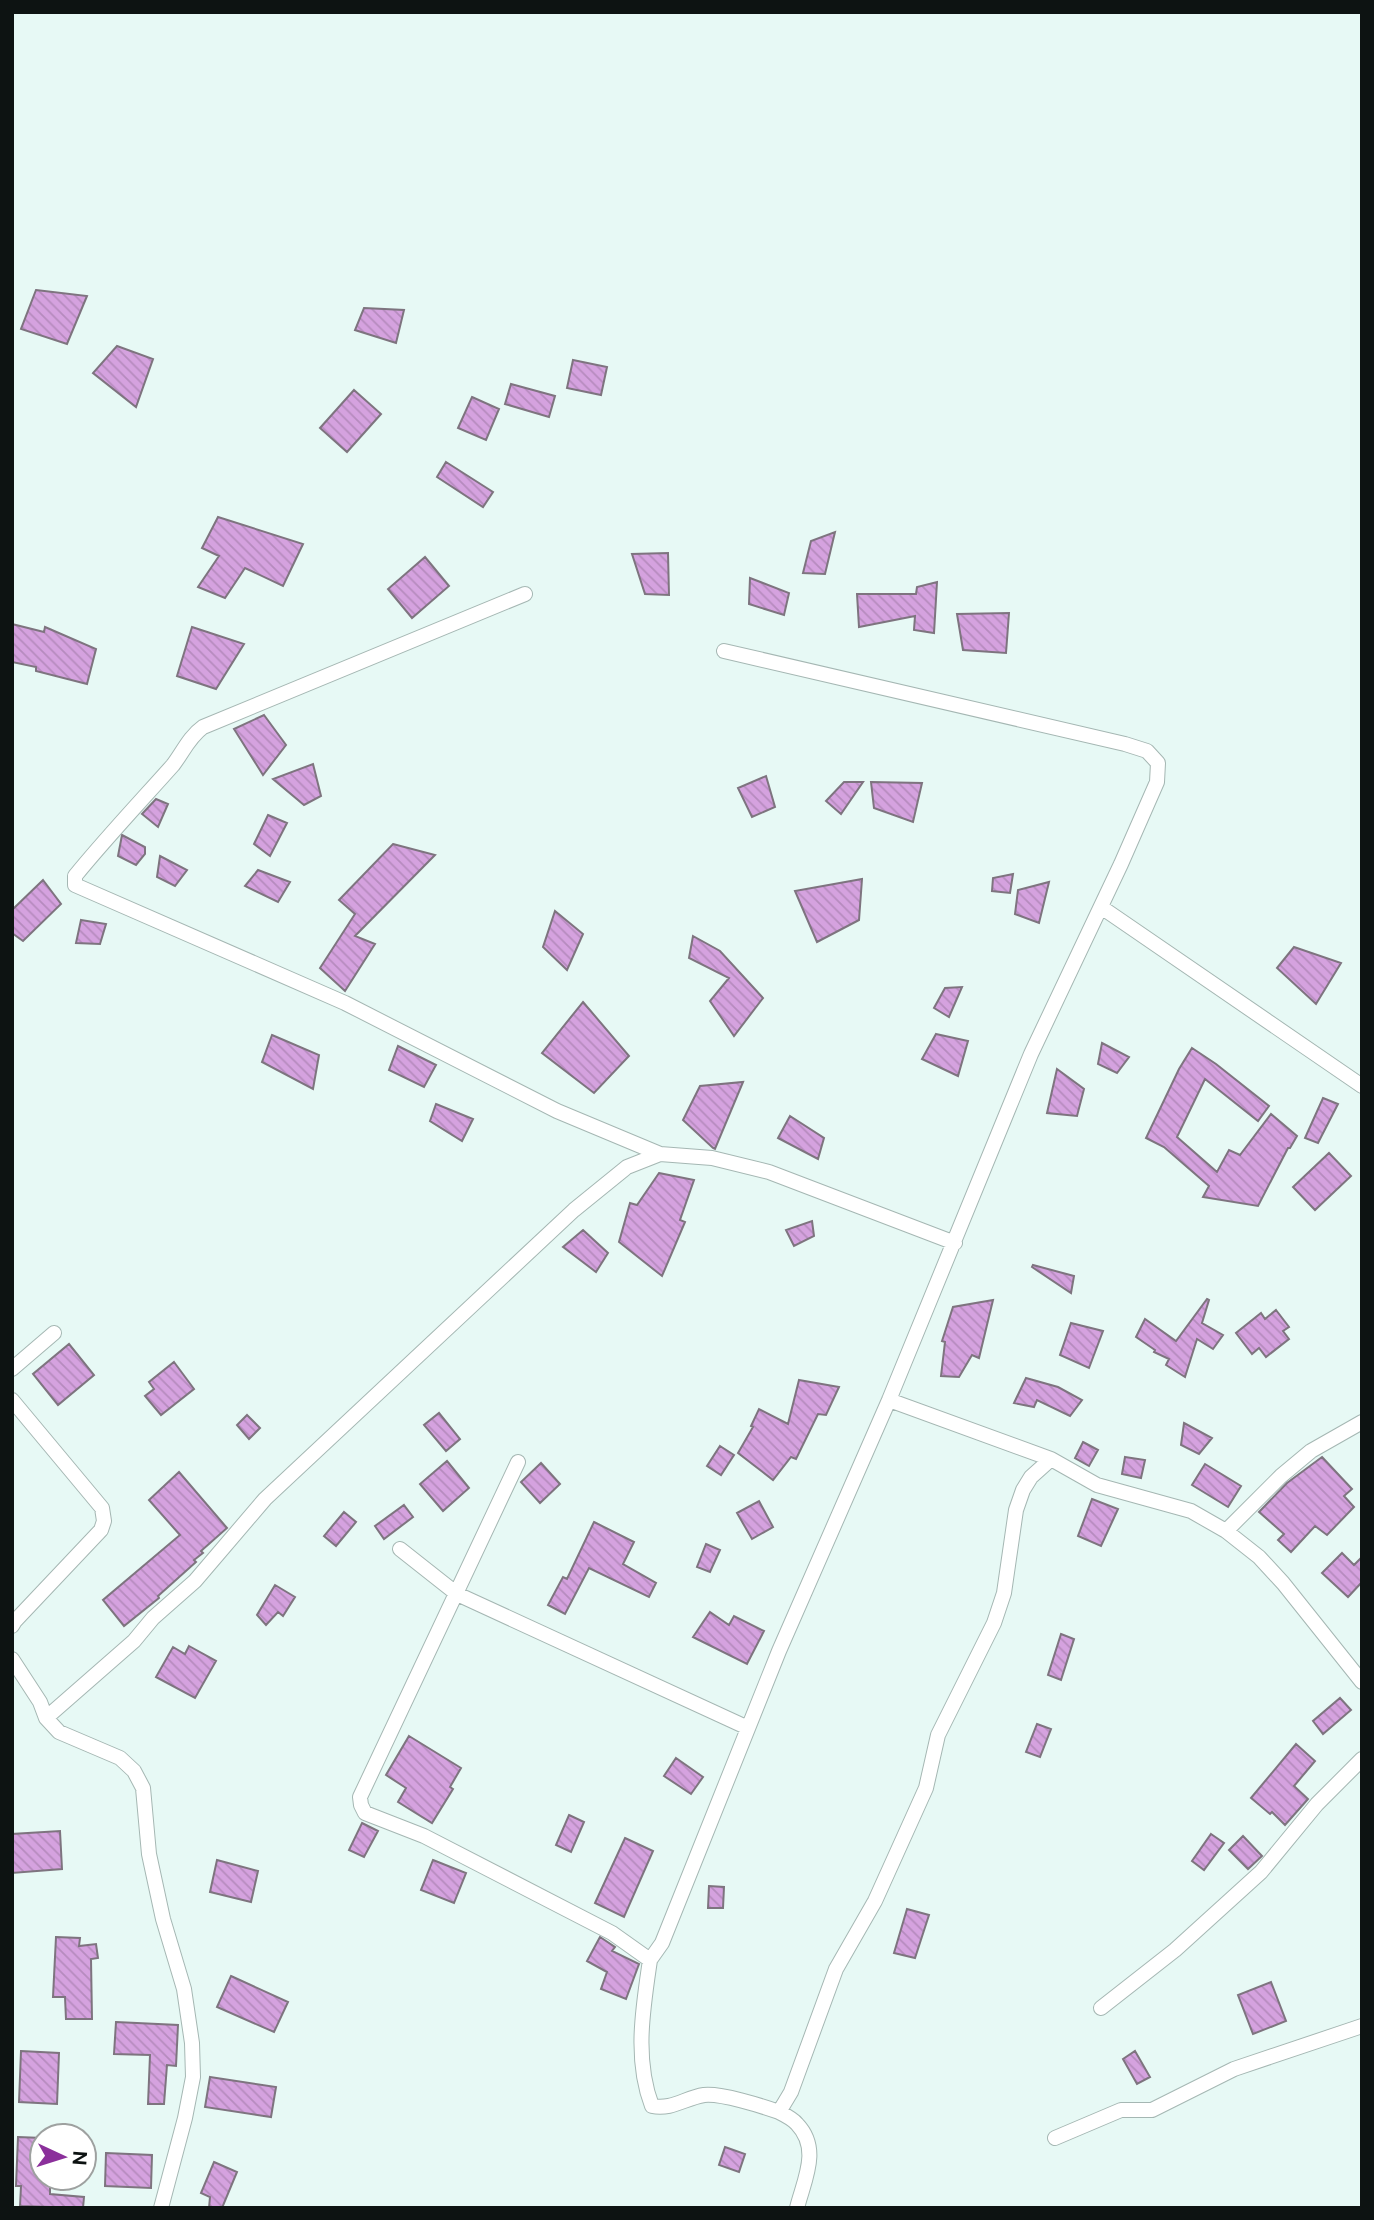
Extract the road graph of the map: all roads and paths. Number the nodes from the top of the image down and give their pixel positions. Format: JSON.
{"nodes":[{"id":1,"x":525,"y":593,"type":"dead end"},
{"id":2,"x":724,"y":651,"type":"dead end"},
{"id":3,"x":1101,"y":906,"type":"junction"},
{"id":4,"x":1362,"y":1086,"type":"edge"},
{"id":5,"x":660,"y":1154,"type":"junction"},
{"id":6,"x":956,"y":1242,"type":"junction"},
{"id":7,"x":54,"y":1334,"type":"dead end"},
{"id":8,"x":12,"y":1369,"type":"edge"},
{"id":9,"x":12,"y":1400,"type":"edge"},
{"id":10,"x":889,"y":1401,"type":"junction"},
{"id":11,"x":1362,"y":1422,"type":"edge"},
{"id":12,"x":1051,"y":1459,"type":"junction"},
{"id":13,"x":518,"y":1462,"type":"dead end"},
{"id":14,"x":1226,"y":1531,"type":"junction"},
{"id":15,"x":400,"y":1549,"type":"dead end"},
{"id":16,"x":457,"y":1594,"type":"junction"},
{"id":17,"x":12,"y":1626,"type":"edge"},
{"id":18,"x":12,"y":1659,"type":"edge"},
{"id":19,"x":1362,"y":1682,"type":"edge"},
{"id":20,"x":46,"y":1718,"type":"junction"},
{"id":21,"x":746,"y":1727,"type":"junction"},
{"id":22,"x":1362,"y":1759,"type":"edge"},
{"id":23,"x":650,"y":1960,"type":"junction"},
{"id":24,"x":1101,"y":2008,"type":"dead end"},
{"id":25,"x":1362,"y":2026,"type":"edge"},
{"id":26,"x":779,"y":2112,"type":"junction"},
{"id":27,"x":1055,"y":2138,"type":"dead end"},
{"id":28,"x":161,"y":2208,"type":"edge"},
{"id":29,"x":797,"y":2208,"type":"edge"}],
"edges":[{"from":1,"to":5,"type":"street"},
{"from":2,"to":3,"type":"street"},
{"from":3,"to":4,"type":"street"},
{"from":3,"to":6,"type":"street"},
{"from":5,"to":6,"type":"street"},
{"from":5,"to":20,"type":"street"},
{"from":6,"to":10,"type":"street"},
{"from":7,"to":8,"type":"street"},
{"from":9,"to":17,"type":"street"},
{"from":10,"to":12,"type":"street"},
{"from":10,"to":21,"type":"street"},
{"from":11,"to":14,"type":"street"},
{"from":12,"to":14,"type":"street"},
{"from":12,"to":26,"type":"street"},
{"from":13,"to":16,"type":"street"},
{"from":14,"to":19,"type":"street"},
{"from":15,"to":16,"type":"street"},
{"from":16,"to":21,"type":"street"},
{"from":16,"to":23,"type":"street"},
{"from":18,"to":20,"type":"street"},
{"from":20,"to":28,"type":"street"},
{"from":21,"to":23,"type":"street"},
{"from":22,"to":24,"type":"street"},
{"from":23,"to":26,"type":"street"},
{"from":25,"to":27,"type":"street"},
{"from":26,"to":29,"type":"street"}]}
